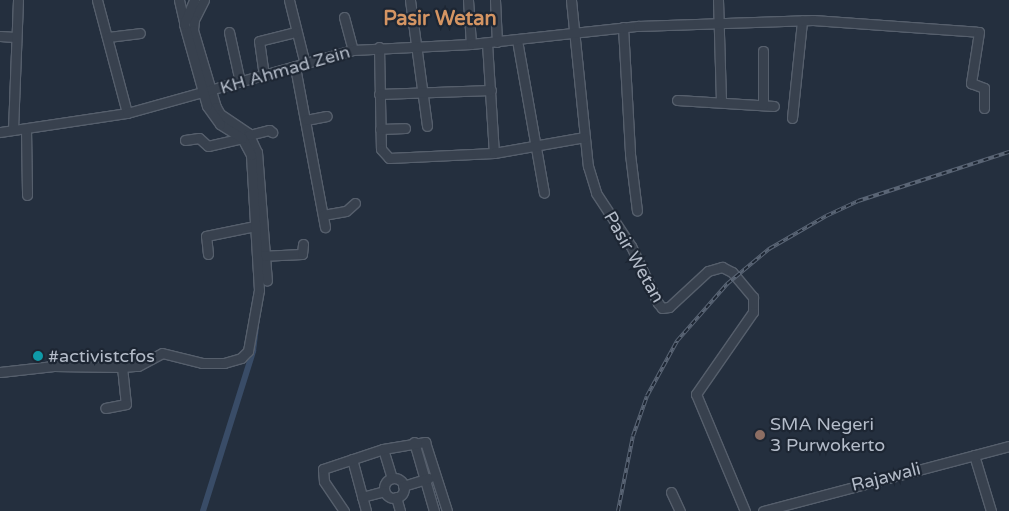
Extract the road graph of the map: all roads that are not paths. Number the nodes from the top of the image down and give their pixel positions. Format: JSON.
{"nodes":[{"id":1,"x":18,"y":0,"type":"edge"},
{"id":2,"x":97,"y":0,"type":"edge"},
{"id":3,"x":180,"y":0,"type":"edge"},
{"id":4,"x":194,"y":0,"type":"edge"},
{"id":5,"x":204,"y":0,"type":"edge"},
{"id":6,"x":289,"y":0,"type":"edge"},
{"id":7,"x":410,"y":0,"type":"edge"},
{"id":8,"x":468,"y":0,"type":"edge"},
{"id":9,"x":495,"y":0,"type":"edge"},
{"id":10,"x":571,"y":0,"type":"edge"},
{"id":11,"x":718,"y":0,"type":"edge"},
{"id":12,"x":344,"y":17,"type":"dead end"},
{"id":13,"x":802,"y":21,"type":"junction"},
{"id":14,"x":720,"y":23,"type":"junction"},
{"id":15,"x":184,"y":24,"type":"junction"},
{"id":16,"x":623,"y":27,"type":"junction"},
{"id":17,"x":572,"y":31,"type":"junction"},
{"id":18,"x":229,"y":32,"type":"dead end"},
{"id":19,"x":296,"y":32,"type":"junction"},
{"id":20,"x":140,"y":33,"type":"dead end"},
{"id":21,"x":0,"y":36,"type":"edge"},
{"id":22,"x":15,"y":37,"type":"junction"},
{"id":23,"x":108,"y":37,"type":"junction"},
{"id":24,"x":517,"y":40,"type":"junction"},
{"id":25,"x":497,"y":42,"type":"junction"},
{"id":26,"x":487,"y":43,"type":"junction"},
{"id":27,"x":471,"y":44,"type":"junction"},
{"id":28,"x":379,"y":47,"type":"junction"},
{"id":29,"x":416,"y":48,"type":"junction"},
{"id":30,"x":353,"y":50,"type":"junction"},
{"id":31,"x":763,"y":51,"type":"dead end"},
{"id":32,"x":305,"y":64,"type":"junction"},
{"id":33,"x":295,"y":67,"type":"junction"},
{"id":34,"x":201,"y":71,"type":"junction"},
{"id":35,"x":264,"y":76,"type":"junction"},
{"id":36,"x":240,"y":82,"type":"junction"},
{"id":37,"x":491,"y":90,"type":"junction"},
{"id":38,"x":208,"y":91,"type":"junction"},
{"id":39,"x":423,"y":93,"type":"junction"},
{"id":40,"x":378,"y":94,"type":"junction"},
{"id":41,"x":677,"y":100,"type":"dead end"},
{"id":42,"x":721,"y":102,"type":"junction"},
{"id":43,"x":763,"y":105,"type":"junction"},
{"id":44,"x":774,"y":106,"type":"dead end"},
{"id":45,"x":984,"y":108,"type":"dead end"},
{"id":46,"x":127,"y":113,"type":"junction"},
{"id":47,"x":328,"y":116,"type":"dead end"},
{"id":48,"x":792,"y":118,"type":"dead end"},
{"id":49,"x":306,"y":120,"type":"junction"},
{"id":50,"x":427,"y":126,"type":"dead end"},
{"id":51,"x":405,"y":128,"type":"dead end"},
{"id":52,"x":380,"y":129,"type":"junction"},
{"id":53,"x":13,"y":130,"type":"junction"},
{"id":54,"x":26,"y":130,"type":"junction"},
{"id":55,"x":0,"y":132,"type":"edge"},
{"id":56,"x":272,"y":132,"type":"dead end"},
{"id":57,"x":246,"y":136,"type":"junction"},
{"id":58,"x":585,"y":137,"type":"junction"},
{"id":59,"x":185,"y":140,"type":"dead end"},
{"id":60,"x":536,"y":147,"type":"junction"},
{"id":61,"x":494,"y":153,"type":"junction"},
{"id":62,"x":544,"y":193,"type":"dead end"},
{"id":63,"x":27,"y":194,"type":"dead end"},
{"id":64,"x":355,"y":203,"type":"dead end"},
{"id":65,"x":638,"y":211,"type":"dead end"},
{"id":66,"x":323,"y":215,"type":"junction"},
{"id":67,"x":255,"y":226,"type":"junction"},
{"id":68,"x":325,"y":227,"type":"dead end"},
{"id":69,"x":303,"y":244,"type":"dead end"},
{"id":70,"x":208,"y":254,"type":"dead end"},
{"id":71,"x":261,"y":256,"type":"junction"},
{"id":72,"x":267,"y":281,"type":"dead end"},
{"id":73,"x":122,"y":367,"type":"junction"},
{"id":74,"x":0,"y":372,"type":"edge"},
{"id":75,"x":105,"y":408,"type":"dead end"},
{"id":76,"x":414,"y":442,"type":"junction"},
{"id":77,"x":1009,"y":446,"type":"edge"},
{"id":78,"x":383,"y":449,"type":"junction"},
{"id":79,"x":974,"y":455,"type":"junction"},
{"id":80,"x":352,"y":459,"type":"junction"},
{"id":81,"x":437,"y":475,"type":"junction"},
{"id":82,"x":392,"y":478,"type":"junction"},
{"id":83,"x":425,"y":479,"type":"junction"},
{"id":84,"x":403,"y":486,"type":"junction"},
{"id":85,"x":384,"y":491,"type":"junction"},
{"id":86,"x":671,"y":492,"type":"dead end"},
{"id":87,"x":362,"y":497,"type":"junction"},
{"id":88,"x":396,"y":497,"type":"junction"},
{"id":89,"x":344,"y":511,"type":"edge"},
{"id":90,"x":366,"y":511,"type":"edge"},
{"id":91,"x":400,"y":511,"type":"edge"},
{"id":92,"x":434,"y":511,"type":"edge"},
{"id":93,"x":447,"y":511,"type":"edge"},
{"id":94,"x":680,"y":511,"type":"edge"},
{"id":95,"x":745,"y":511,"type":"edge"},
{"id":96,"x":763,"y":511,"type":"edge"},
{"id":97,"x":991,"y":511,"type":"edge"}],
"edges":[{"from":1,"to":22,"type":"street"},
{"from":2,"to":23,"type":"street"},
{"from":3,"to":15,"type":"street"},
{"from":4,"to":15,"type":"street"},
{"from":5,"to":34,"type":"street"},
{"from":6,"to":19,"type":"street"},
{"from":7,"to":29,"type":"street"},
{"from":8,"to":27,"type":"street"},
{"from":9,"to":25,"type":"street"},
{"from":10,"to":17,"type":"street","name":"Pasir Wetan"},
{"from":11,"to":14,"type":"street"},
{"from":12,"to":30,"type":"street"},
{"from":13,"to":14,"type":"street","name":"KH Ahmad Zein"},
{"from":13,"to":45,"type":"street","name":"KH Ahmad Zein"},
{"from":13,"to":48,"type":"street"},
{"from":14,"to":16,"type":"street","name":"KH Ahmad Zein"},
{"from":14,"to":42,"type":"street"},
{"from":15,"to":34,"type":"street"},
{"from":16,"to":17,"type":"street","name":"KH Ahmad Zein"},
{"from":16,"to":65,"type":"street"},
{"from":17,"to":24,"type":"street","name":"KH Ahmad Zein"},
{"from":17,"to":58,"type":"street","name":"Pasir Wetan"},
{"from":18,"to":36,"type":"street"},
{"from":19,"to":32,"type":"street"},
{"from":19,"to":35,"type":"street"},
{"from":20,"to":23,"type":"street"},
{"from":21,"to":22,"type":"street"},
{"from":22,"to":53,"type":"street"},
{"from":23,"to":46,"type":"street"},
{"from":24,"to":25,"type":"street","name":"KH Ahmad Zein"},
{"from":24,"to":60,"type":"street"},
{"from":25,"to":26,"type":"street","name":"KH Ahmad Zein"},
{"from":26,"to":27,"type":"street","name":"KH Ahmad Zein"},
{"from":26,"to":37,"type":"street"},
{"from":27,"to":29,"type":"street","name":"KH Ahmad Zein"},
{"from":28,"to":29,"type":"street","name":"KH Ahmad Zein"},
{"from":28,"to":30,"type":"street","name":"KH Ahmad Zein"},
{"from":28,"to":40,"type":"street"},
{"from":29,"to":39,"type":"street"},
{"from":30,"to":32,"type":"street","name":"KH Ahmad Zein"},
{"from":31,"to":43,"type":"street"},
{"from":32,"to":33,"type":"street","name":"KH Ahmad Zein"},
{"from":33,"to":35,"type":"street","name":"KH Ahmad Zein"},
{"from":33,"to":49,"type":"street"},
{"from":34,"to":38,"type":"street"},
{"from":35,"to":36,"type":"street","name":"KH Ahmad Zein"},
{"from":36,"to":38,"type":"street","name":"KH Ahmad Zein"},
{"from":37,"to":39,"type":"street"},
{"from":37,"to":61,"type":"street"},
{"from":38,"to":46,"type":"street","name":"KH Ahmad Zein"},
{"from":38,"to":57,"type":"street"},
{"from":39,"to":40,"type":"street"},
{"from":39,"to":50,"type":"street"},
{"from":40,"to":52,"type":"street"},
{"from":41,"to":42,"type":"street"},
{"from":42,"to":43,"type":"street"},
{"from":43,"to":44,"type":"street"},
{"from":46,"to":54,"type":"street","name":"KH Ahmad Zein"},
{"from":47,"to":49,"type":"street"},
{"from":49,"to":66,"type":"street"},
{"from":51,"to":52,"type":"street"},
{"from":52,"to":61,"type":"street"},
{"from":53,"to":54,"type":"street","name":"KH Ahmad Zein"},
{"from":53,"to":55,"type":"street","name":"KH Ahmad Zein"},
{"from":54,"to":63,"type":"street"},
{"from":56,"to":57,"type":"street"},
{"from":57,"to":59,"type":"street"},
{"from":57,"to":67,"type":"street"},
{"from":57,"to":71,"type":"street"},
{"from":58,"to":60,"type":"street"},
{"from":58,"to":95,"type":"street","name":"Pasir Wetan"},
{"from":60,"to":61,"type":"street"},
{"from":60,"to":62,"type":"street"},
{"from":64,"to":66,"type":"street"},
{"from":66,"to":68,"type":"street"},
{"from":67,"to":70,"type":"street"},
{"from":67,"to":71,"type":"street"},
{"from":69,"to":71,"type":"street"},
{"from":71,"to":72,"type":"street"},
{"from":71,"to":73,"type":"street"},
{"from":73,"to":74,"type":"street"},
{"from":73,"to":75,"type":"street"},
{"from":76,"to":78,"type":"street"},
{"from":76,"to":81,"type":"street"},
{"from":76,"to":83,"type":"street"},
{"from":77,"to":79,"type":"street","name":"Rajawali"},
{"from":78,"to":80,"type":"street"},
{"from":78,"to":82,"type":"street"},
{"from":79,"to":96,"type":"street","name":"Rajawali"},
{"from":79,"to":97,"type":"street"},
{"from":80,"to":87,"type":"street"},
{"from":80,"to":89,"type":"street"},
{"from":81,"to":83,"type":"street"},
{"from":81,"to":93,"type":"street"},
{"from":82,"to":84,"type":"street"},
{"from":82,"to":85,"type":"street"},
{"from":83,"to":84,"type":"street"},
{"from":83,"to":92,"type":"street"},
{"from":84,"to":88,"type":"street"},
{"from":85,"to":87,"type":"street"},
{"from":85,"to":88,"type":"street"},
{"from":86,"to":94,"type":"street"},
{"from":87,"to":90,"type":"street"},
{"from":88,"to":91,"type":"street"}]}
